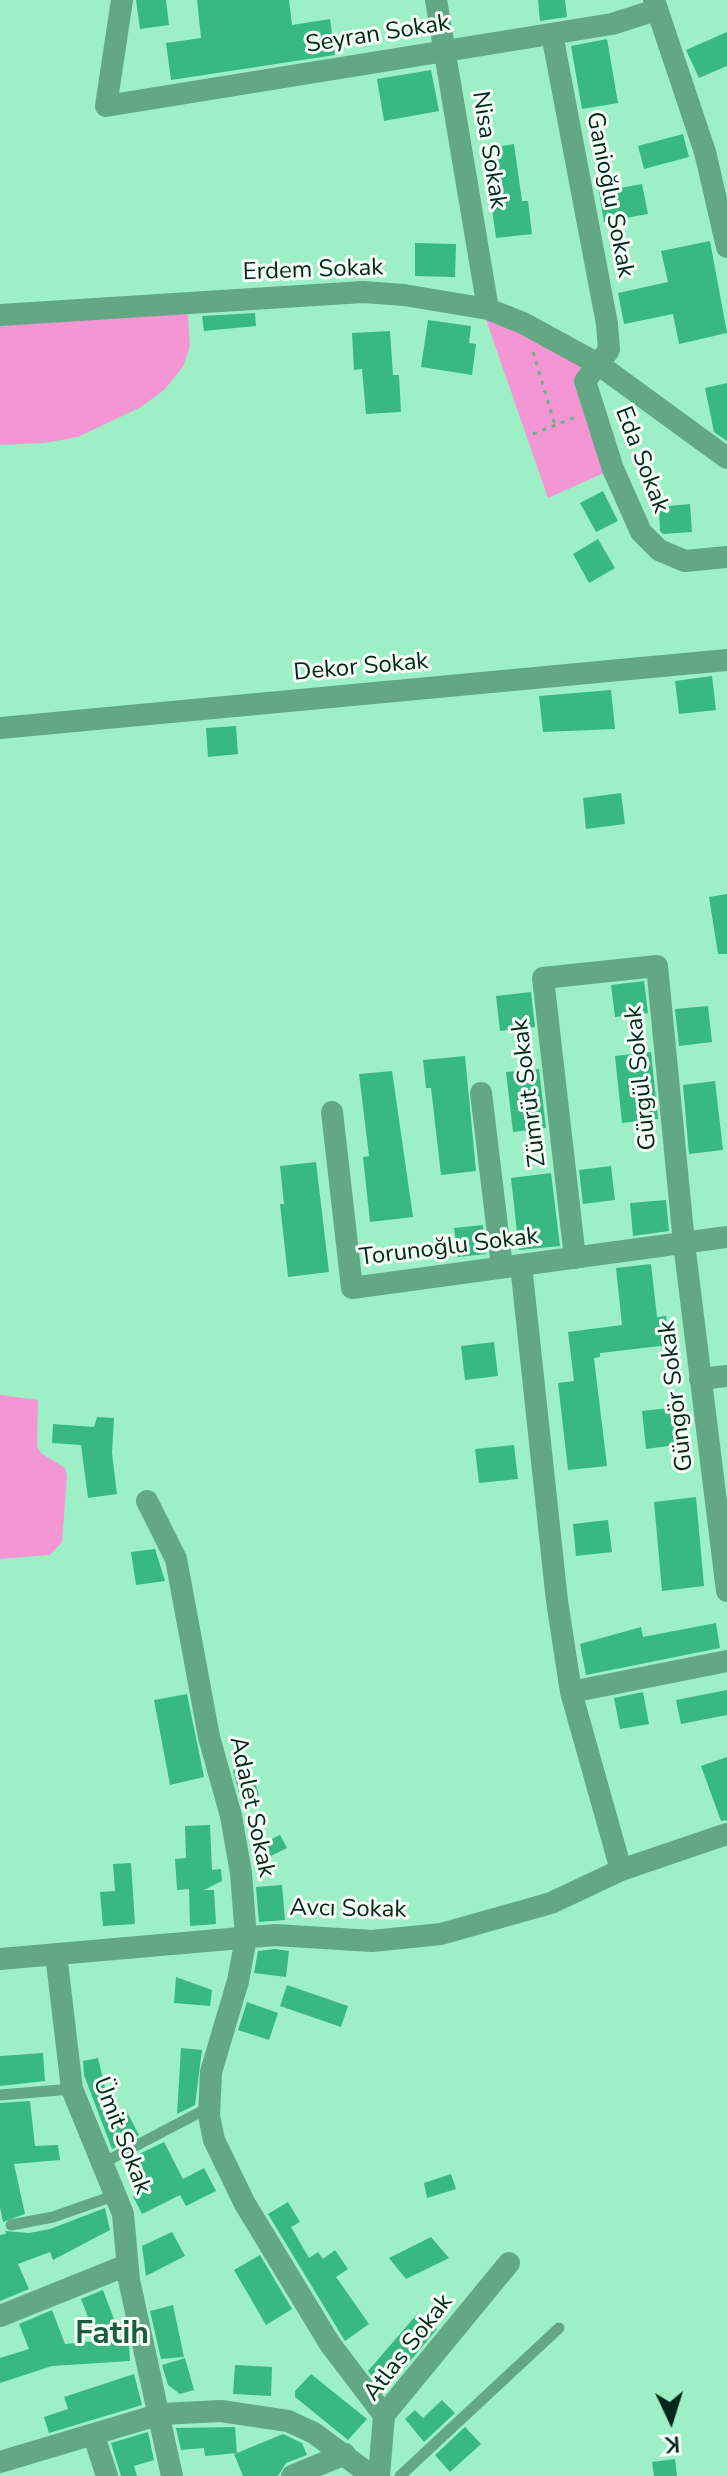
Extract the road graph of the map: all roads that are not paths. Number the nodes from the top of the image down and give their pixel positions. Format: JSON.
{"nodes":[{"id":1,"x":122,"y":0,"type":"edge"},
{"id":2,"x":436,"y":0,"type":"edge"},
{"id":3,"x":655,"y":5,"type":"edge"},
{"id":4,"x":552,"y":34,"type":"junction"},
{"id":5,"x":445,"y":51,"type":"junction"},
{"id":6,"x":727,"y":247,"type":"edge"},
{"id":7,"x":488,"y":309,"type":"junction"},
{"id":8,"x":0,"y":315,"type":"edge"},
{"id":9,"x":598,"y":364,"type":"junction"},
{"id":10,"x":727,"y":458,"type":"edge"},
{"id":11,"x":727,"y":557,"type":"edge"},
{"id":12,"x":727,"y":660,"type":"edge"},
{"id":13,"x":0,"y":728,"type":"edge"},
{"id":14,"x":599,"y":972,"type":"joint"},
{"id":15,"x":481,"y":1093,"type":"dead end"},
{"id":16,"x":332,"y":1112,"type":"dead end"},
{"id":17,"x":727,"y":1237,"type":"edge"},
{"id":18,"x":684,"y":1243,"type":"junction"},
{"id":19,"x":575,"y":1258,"type":"junction"},
{"id":20,"x":511,"y":1266,"type":"junction"},
{"id":21,"x":727,"y":1376,"type":"edge"},
{"id":22,"x":700,"y":1379,"type":"junction"},
{"id":23,"x":147,"y":1501,"type":"dead end"},
{"id":24,"x":727,"y":1591,"type":"edge"},
{"id":25,"x":727,"y":1661,"type":"edge"},
{"id":26,"x":571,"y":1692,"type":"junction"},
{"id":27,"x":727,"y":1834,"type":"edge"},
{"id":28,"x":621,"y":1870,"type":"junction"},
{"id":29,"x":246,"y":1938,"type":"junction"},
{"id":30,"x":56,"y":1954,"type":"junction"},
{"id":31,"x":0,"y":1959,"type":"edge"},
{"id":32,"x":72,"y":2089,"type":"junction"},
{"id":33,"x":0,"y":2095,"type":"edge"},
{"id":34,"x":209,"y":2108,"type":"junction"},
{"id":35,"x":103,"y":2163,"type":"junction"},
{"id":36,"x":116,"y":2194,"type":"junction"},
{"id":37,"x":11,"y":2225,"type":"dead end"},
{"id":38,"x":509,"y":2263,"type":"dead end"},
{"id":39,"x":127,"y":2265,"type":"junction"},
{"id":40,"x":0,"y":2316,"type":"edge"},
{"id":41,"x":559,"y":2328,"type":"dead end"},
{"id":42,"x":161,"y":2414,"type":"junction"},
{"id":43,"x":384,"y":2415,"type":"junction"},
{"id":44,"x":94,"y":2436,"type":"junction"},
{"id":45,"x":345,"y":2454,"type":"junction"},
{"id":46,"x":0,"y":2462,"type":"edge"},
{"id":47,"x":107,"y":2476,"type":"edge"},
{"id":48,"x":172,"y":2476,"type":"edge"},
{"id":49,"x":292,"y":2476,"type":"edge"},
{"id":50,"x":372,"y":2476,"type":"edge"},
{"id":51,"x":379,"y":2476,"type":"edge"},
{"id":52,"x":400,"y":2476,"type":"edge"}],
"edges":[{"from":1,"to":5,"type":"street","name":"Seyran Sokak"},
{"from":2,"to":5,"type":"street","name":"Nisa Sokak"},
{"from":3,"to":4,"type":"street","name":"Seyran Sokak"},
{"from":3,"to":6,"type":"street"},
{"from":4,"to":5,"type":"street","name":"Seyran Sokak"},
{"from":4,"to":9,"type":"street","name":"Ganioğlu Sokak"},
{"from":5,"to":7,"type":"street","name":"Nisa Sokak"},
{"from":7,"to":8,"type":"street","name":"Erdem Sokak"},
{"from":7,"to":9,"type":"street","name":"Erdem Sokak"},
{"from":9,"to":10,"type":"street","name":"Erdem Sokak"},
{"from":9,"to":11,"type":"street","name":"Eda Sokak"},
{"from":12,"to":13,"type":"street","name":"Dekor Sokak"},
{"from":14,"to":18,"type":"street","name":"Gürgül Sokak"},
{"from":14,"to":19,"type":"street","name":"Zümrüt Sokak"},
{"from":15,"to":20,"type":"street"},
{"from":16,"to":20,"type":"street","name":"Torunoğlu Sokak"},
{"from":17,"to":18,"type":"street","name":"Torunoğlu Sokak"},
{"from":18,"to":19,"type":"street","name":"Torunoğlu Sokak"},
{"from":18,"to":22,"type":"street","name":"Güngör Sokak"},
{"from":19,"to":20,"type":"street","name":"Torunoğlu Sokak"},
{"from":20,"to":26,"type":"street"},
{"from":21,"to":22,"type":"street"},
{"from":22,"to":24,"type":"street","name":"Güngör Sokak"},
{"from":23,"to":29,"type":"street","name":"Adalet Sokak"},
{"from":25,"to":26,"type":"street"},
{"from":26,"to":28,"type":"street"},
{"from":27,"to":28,"type":"street","name":"Avcı Sokak"},
{"from":28,"to":29,"type":"street","name":"Avcı Sokak"},
{"from":29,"to":30,"type":"street","name":"Avcı Sokak"},
{"from":29,"to":34,"type":"street","name":"Adalet Sokak"},
{"from":30,"to":31,"type":"street","name":"Avcı Sokak"},
{"from":30,"to":32,"type":"street","name":"Ümit Sokak"},
{"from":32,"to":33,"type":"lane"},
{"from":32,"to":35,"type":"street","name":"Ümit Sokak"},
{"from":34,"to":35,"type":"lane"},
{"from":34,"to":43,"type":"street","name":"Adalet Sokak"},
{"from":35,"to":36,"type":"street","name":"Ümit Sokak"},
{"from":36,"to":37,"type":"lane"},
{"from":36,"to":39,"type":"street","name":"Ümit Sokak"},
{"from":38,"to":43,"type":"street","name":"Atlas Sokak"},
{"from":39,"to":40,"type":"street"},
{"from":39,"to":42,"type":"street","name":"Ümit Sokak"},
{"from":41,"to":52,"type":"lane"},
{"from":42,"to":44,"type":"street"},
{"from":42,"to":45,"type":"street"},
{"from":42,"to":48,"type":"street","name":"Ümit Sokak"},
{"from":43,"to":51,"type":"street","name":"Atlas Sokak"},
{"from":44,"to":46,"type":"street"},
{"from":44,"to":47,"type":"street"},
{"from":45,"to":49,"type":"street"},
{"from":45,"to":50,"type":"street"}]}
